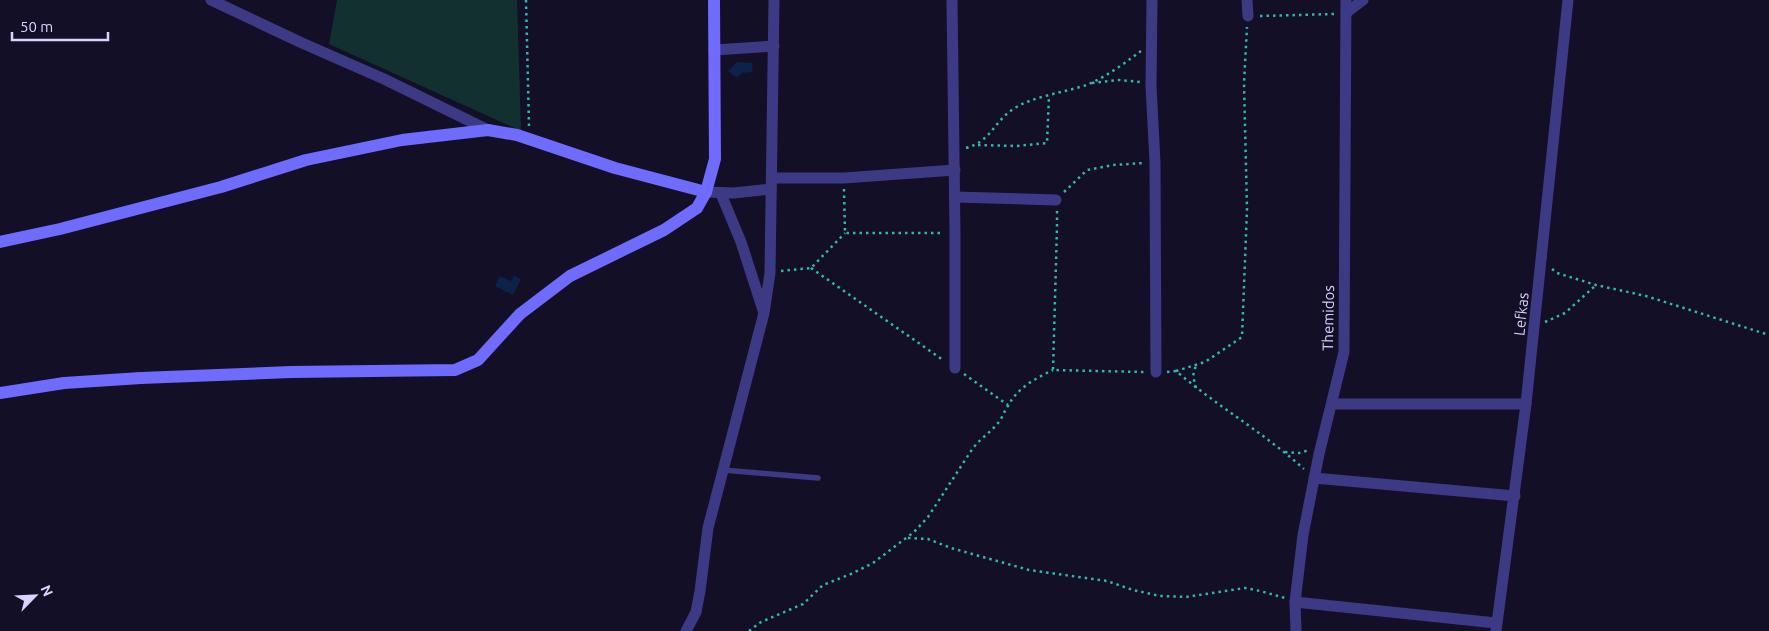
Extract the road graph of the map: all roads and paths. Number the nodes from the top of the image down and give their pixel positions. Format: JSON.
{"nodes":[{"id":1,"x":211,"y":0,"type":"edge"},
{"id":2,"x":526,"y":0,"type":"edge"},
{"id":3,"x":714,"y":0,"type":"edge"},
{"id":4,"x":774,"y":0,"type":"edge"},
{"id":5,"x":952,"y":0,"type":"edge"},
{"id":6,"x":1152,"y":0,"type":"edge"},
{"id":7,"x":1247,"y":0,"type":"edge"},
{"id":8,"x":1346,"y":0,"type":"edge"},
{"id":9,"x":1364,"y":0,"type":"edge"},
{"id":10,"x":1568,"y":0,"type":"edge"},
{"id":11,"x":1346,"y":13,"type":"junction"},
{"id":12,"x":1248,"y":16,"type":"junction"},
{"id":13,"x":1152,"y":42,"type":"junction"},
{"id":14,"x":774,"y":46,"type":"junction"},
{"id":15,"x":714,"y":50,"type":"junction"},
{"id":16,"x":1090,"y":83,"type":"junction"},
{"id":17,"x":1151,"y":86,"type":"junction"},
{"id":18,"x":1049,"y":96,"type":"junction"},
{"id":19,"x":488,"y":130,"type":"junction"},
{"id":20,"x":530,"y":140,"type":"junction"},
{"id":21,"x":977,"y":145,"type":"junction"},
{"id":22,"x":954,"y":151,"type":"junction"},
{"id":23,"x":1155,"y":162,"type":"junction"},
{"id":24,"x":955,"y":170,"type":"junction"},
{"id":25,"x":844,"y":178,"type":"junction"},
{"id":26,"x":771,"y":184,"type":"junction"},
{"id":27,"x":706,"y":192,"type":"junction"},
{"id":28,"x":721,"y":194,"type":"junction"},
{"id":29,"x":955,"y":197,"type":"junction"},
{"id":30,"x":1056,"y":200,"type":"junction"},
{"id":31,"x":845,"y":233,"type":"junction"},
{"id":32,"x":956,"y":233,"type":"junction"},
{"id":33,"x":0,"y":242,"type":"edge"},
{"id":34,"x":1541,"y":261,"type":"junction"},
{"id":35,"x":811,"y":268,"type":"junction"},
{"id":36,"x":770,"y":273,"type":"junction"},
{"id":37,"x":1596,"y":285,"type":"junction"},
{"id":38,"x":764,"y":313,"type":"junction"},
{"id":39,"x":1534,"y":327,"type":"junction"},
{"id":40,"x":1769,"y":335,"type":"edge"},
{"id":41,"x":1196,"y":365,"type":"junction"},
{"id":42,"x":955,"y":368,"type":"junction"},
{"id":43,"x":1053,"y":370,"type":"junction"},
{"id":44,"x":1156,"y":372,"type":"junction"},
{"id":45,"x":1176,"y":372,"type":"junction"},
{"id":46,"x":1196,"y":388,"type":"junction"},
{"id":47,"x":0,"y":393,"type":"edge"},
{"id":48,"x":1332,"y":404,"type":"junction"},
{"id":49,"x":1526,"y":404,"type":"junction"},
{"id":50,"x":1008,"y":405,"type":"junction"},
{"id":51,"x":1324,"y":438,"type":"junction"},
{"id":52,"x":1284,"y":452,"type":"junction"},
{"id":53,"x":723,"y":470,"type":"junction"},
{"id":54,"x":818,"y":478,"type":"dead end"},
{"id":55,"x":1314,"y":478,"type":"junction"},
{"id":56,"x":1514,"y":496,"type":"junction"},
{"id":57,"x":906,"y":538,"type":"junction"},
{"id":58,"x":1295,"y":602,"type":"junction"},
{"id":59,"x":1496,"y":627,"type":"edge"},
{"id":60,"x":686,"y":631,"type":"edge"},
{"id":61,"x":749,"y":631,"type":"edge"},
{"id":62,"x":1296,"y":631,"type":"edge"}],
"edges":[{"from":1,"to":19,"type":"street"},
{"from":2,"to":20,"type":"path"},
{"from":3,"to":15,"type":"street"},
{"from":4,"to":14,"type":"street"},
{"from":5,"to":22,"type":"street"},
{"from":6,"to":13,"type":"street"},
{"from":7,"to":12,"type":"street"},
{"from":8,"to":11,"type":"street","name":"Themidos"},
{"from":9,"to":11,"type":"street"},
{"from":10,"to":34,"type":"street","name":"Lefkas"},
{"from":11,"to":12,"type":"path"},
{"from":11,"to":48,"type":"street","name":"Themidos"},
{"from":12,"to":41,"type":"path"},
{"from":13,"to":16,"type":"path"},
{"from":13,"to":17,"type":"street"},
{"from":14,"to":15,"type":"street"},
{"from":14,"to":26,"type":"street"},
{"from":15,"to":27,"type":"street"},
{"from":16,"to":17,"type":"path"},
{"from":16,"to":18,"type":"path"},
{"from":17,"to":23,"type":"street"},
{"from":18,"to":21,"type":"path"},
{"from":18,"to":21,"type":"path"},
{"from":19,"to":20,"type":"street"},
{"from":19,"to":33,"type":"street"},
{"from":20,"to":27,"type":"street"},
{"from":21,"to":22,"type":"path"},
{"from":22,"to":24,"type":"street"},
{"from":23,"to":30,"type":"path"},
{"from":23,"to":44,"type":"street"},
{"from":24,"to":25,"type":"street"},
{"from":24,"to":29,"type":"street"},
{"from":25,"to":26,"type":"street"},
{"from":25,"to":31,"type":"path"},
{"from":26,"to":28,"type":"street"},
{"from":26,"to":36,"type":"street"},
{"from":27,"to":28,"type":"street"},
{"from":27,"to":47,"type":"street"},
{"from":28,"to":38,"type":"street"},
{"from":29,"to":30,"type":"street"},
{"from":29,"to":32,"type":"street"},
{"from":30,"to":43,"type":"path"},
{"from":31,"to":32,"type":"path"},
{"from":31,"to":35,"type":"path"},
{"from":32,"to":42,"type":"street"},
{"from":34,"to":37,"type":"path"},
{"from":34,"to":39,"type":"street","name":"Lefkas"},
{"from":35,"to":36,"type":"path"},
{"from":35,"to":42,"type":"path"},
{"from":36,"to":38,"type":"street"},
{"from":37,"to":39,"type":"path"},
{"from":37,"to":40,"type":"path"},
{"from":38,"to":53,"type":"street"},
{"from":39,"to":49,"type":"street","name":"Lefkas"},
{"from":41,"to":45,"type":"path"},
{"from":41,"to":46,"type":"path"},
{"from":42,"to":50,"type":"path"},
{"from":43,"to":44,"type":"path"},
{"from":43,"to":50,"type":"path"},
{"from":44,"to":45,"type":"path"},
{"from":45,"to":46,"type":"path"},
{"from":46,"to":52,"type":"path"},
{"from":48,"to":49,"type":"street"},
{"from":48,"to":51,"type":"street","name":"Themidos"},
{"from":49,"to":56,"type":"street","name":"Lefkas"},
{"from":50,"to":57,"type":"path"},
{"from":51,"to":52,"type":"path"},
{"from":51,"to":55,"type":"street","name":"Themidos"},
{"from":52,"to":55,"type":"path"},
{"from":53,"to":54,"type":"lane"},
{"from":53,"to":60,"type":"street"},
{"from":55,"to":56,"type":"street"},
{"from":55,"to":58,"type":"street","name":"Themidos"},
{"from":56,"to":59,"type":"street","name":"Lefkas"},
{"from":57,"to":58,"type":"path"},
{"from":57,"to":61,"type":"path"},
{"from":58,"to":59,"type":"street"},
{"from":58,"to":62,"type":"street","name":"Themidos"}]}
